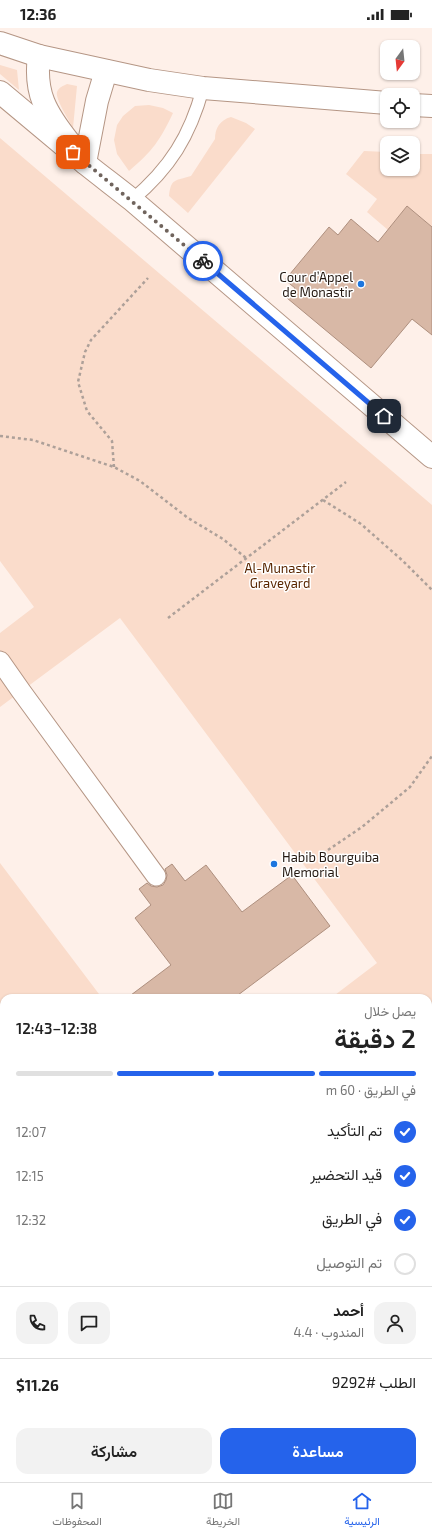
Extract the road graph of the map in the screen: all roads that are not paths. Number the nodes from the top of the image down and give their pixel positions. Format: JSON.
{"nodes":[{"id":1,"x":0,"y":43,"type":"edge"},
{"id":2,"x":39,"y":56,"type":"junction"},
{"id":3,"x":106,"y":71,"type":"junction"},
{"id":4,"x":203,"y":88,"type":"junction"},
{"id":5,"x":0,"y":92,"type":"edge"},
{"id":6,"x":380,"y":102,"type":"edge"},
{"id":7,"x":420,"y":105,"type":"edge"},
{"id":8,"x":432,"y":106,"type":"edge"},
{"id":9,"x":85,"y":162,"type":"junction"},
{"id":10,"x":132,"y":200,"type":"junction"},
{"id":11,"x":432,"y":457,"type":"edge"},
{"id":12,"x":0,"y":660,"type":"edge"},
{"id":13,"x":156,"y":876,"type":"dead end"}],
"edges":[{"from":1,"to":2,"type":"street"},
{"from":2,"to":3,"type":"street"},
{"from":2,"to":9,"type":"street"},
{"from":3,"to":4,"type":"street"},
{"from":3,"to":9,"type":"street"},
{"from":4,"to":6,"type":"street"},
{"from":4,"to":10,"type":"lane"},
{"from":5,"to":9,"type":"street"},
{"from":7,"to":8,"type":"street"},
{"from":9,"to":10,"type":"street"},
{"from":10,"to":11,"type":"street"},
{"from":12,"to":13,"type":"street"}]}
